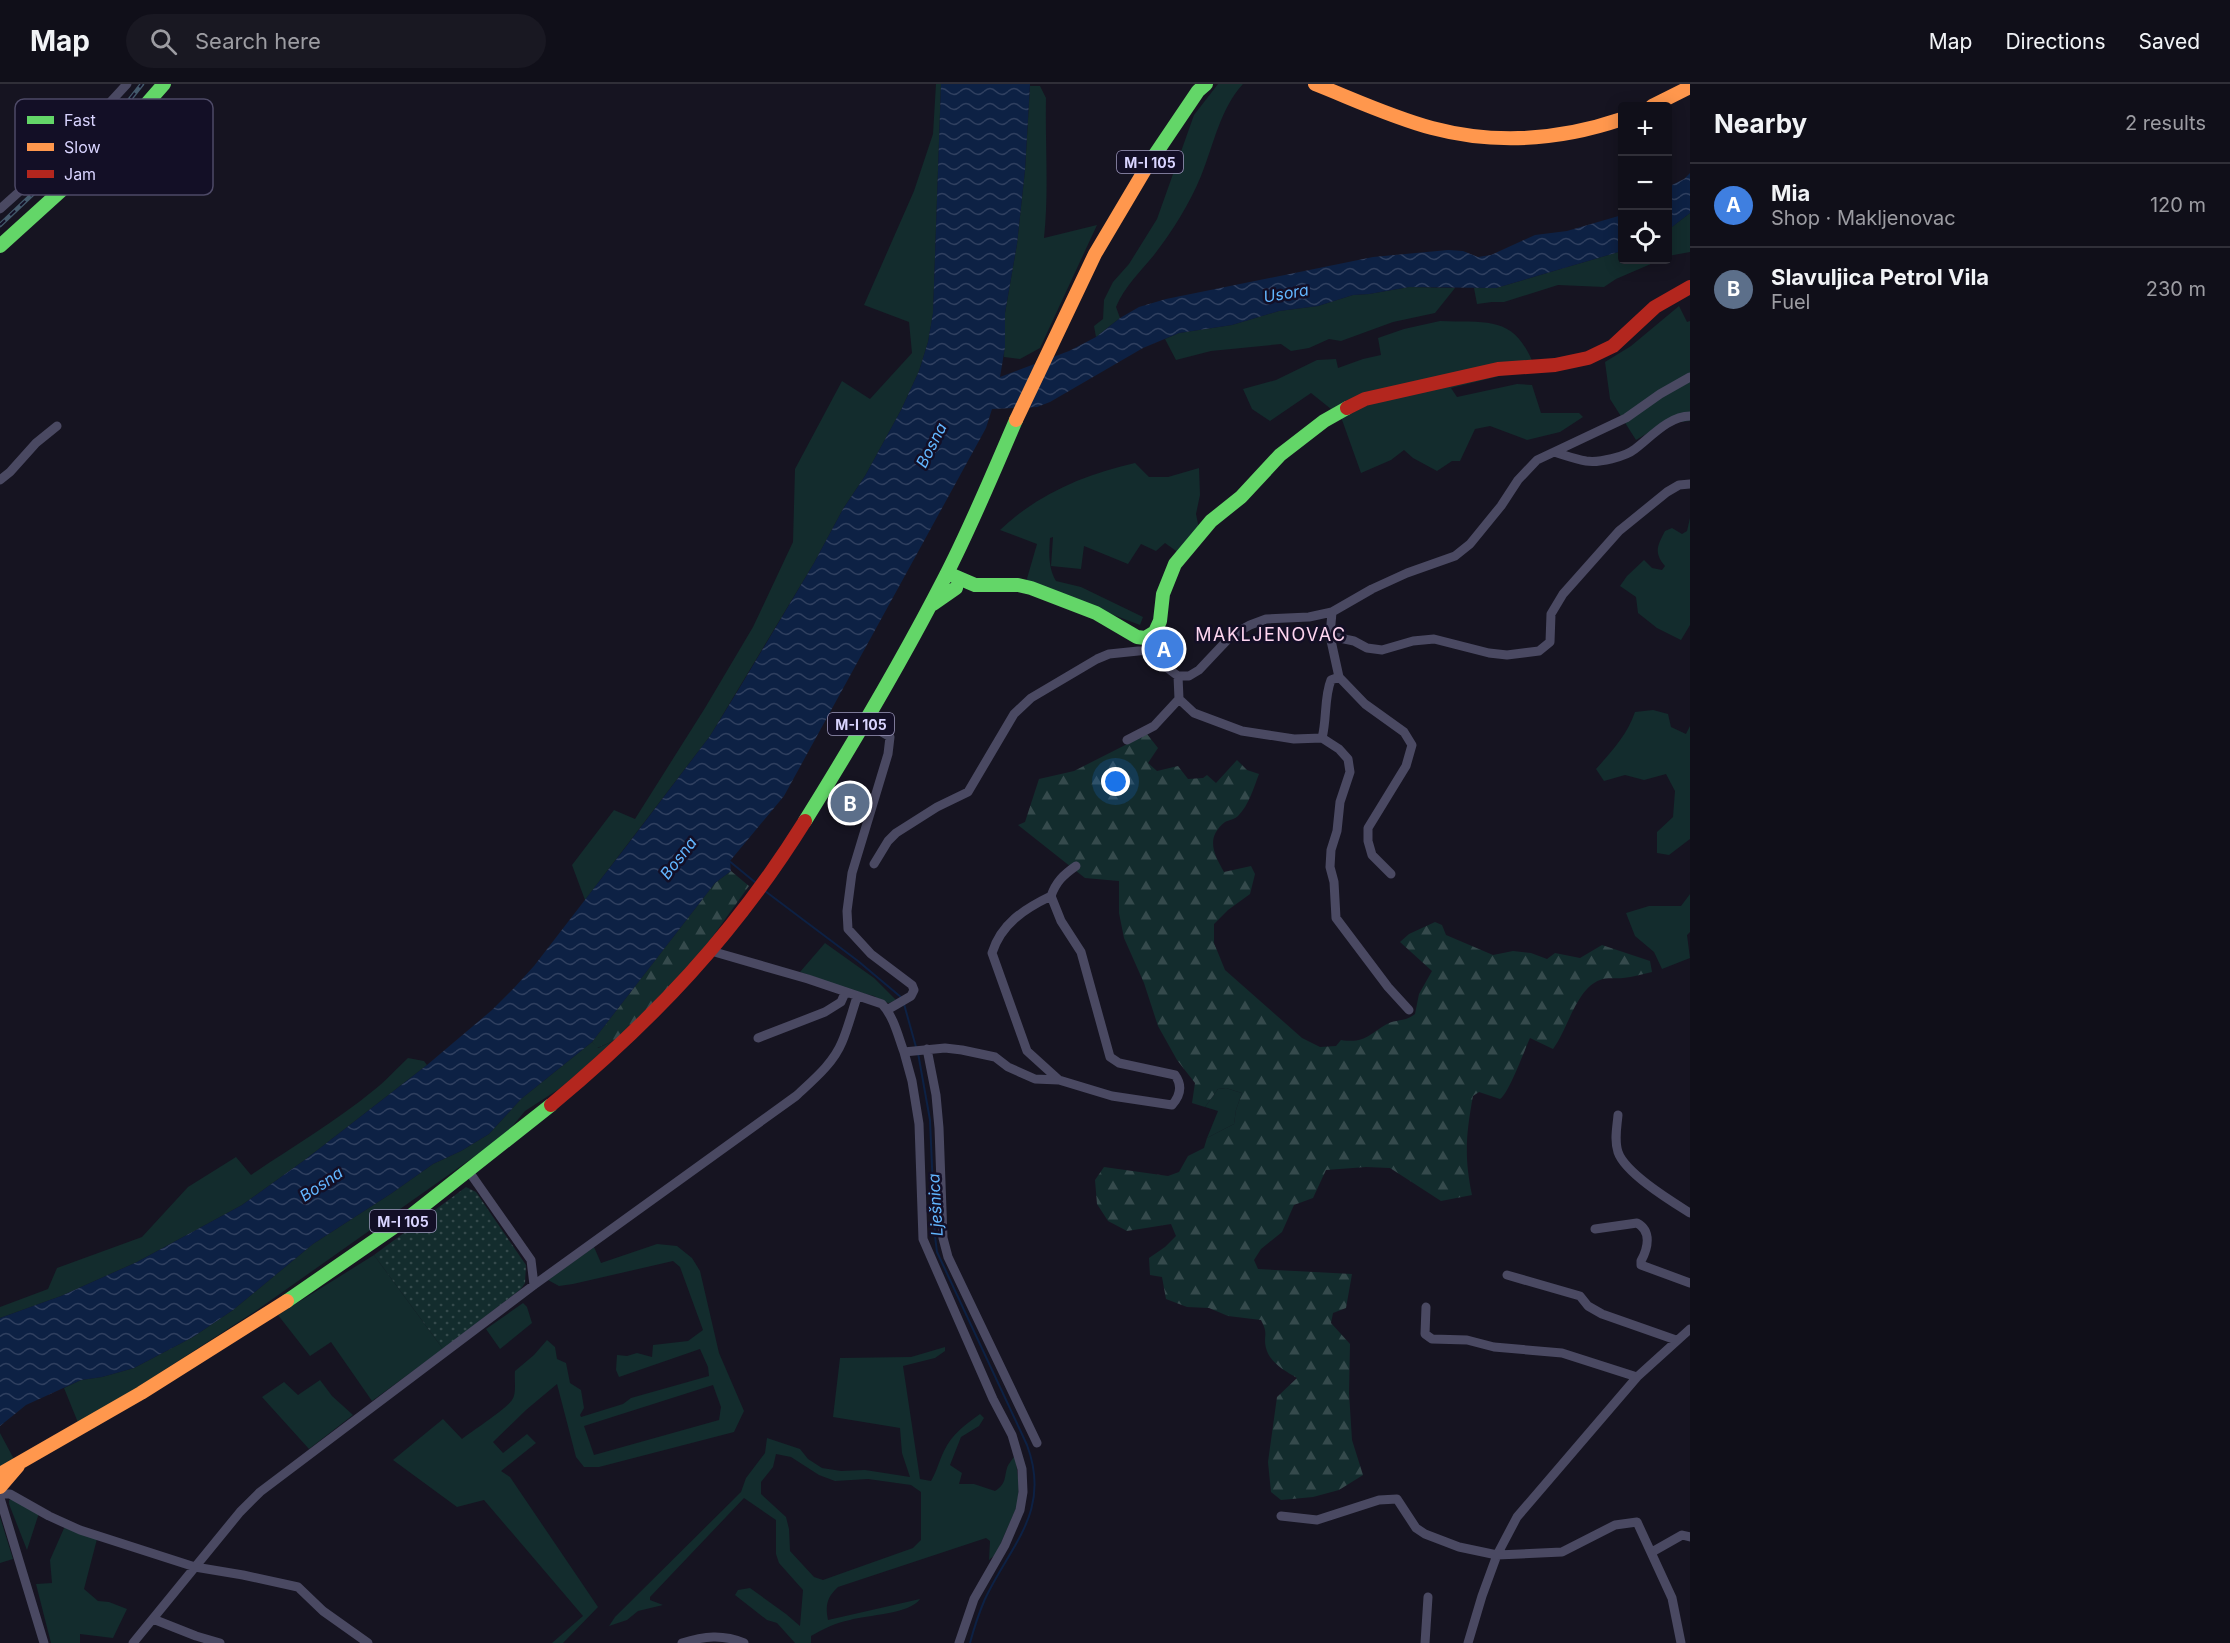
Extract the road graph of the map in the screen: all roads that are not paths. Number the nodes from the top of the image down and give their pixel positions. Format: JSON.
{"nodes":[{"id":1,"x":127,"y":84,"type":"edge"},
{"id":2,"x":164,"y":84,"type":"edge"},
{"id":3,"x":1315,"y":84,"type":"edge"},
{"id":4,"x":1201,"y":86,"type":"edge"},
{"id":5,"x":1690,"y":87,"type":"edge"},
{"id":6,"x":113,"y":99,"type":"edge"},
{"id":7,"x":152,"y":99,"type":"edge"},
{"id":8,"x":1660,"y":102,"type":"edge"},
{"id":9,"x":1618,"y":121,"type":"edge"},
{"id":10,"x":16,"y":195,"type":"edge"},
{"id":11,"x":57,"y":195,"type":"edge"},
{"id":12,"x":0,"y":209,"type":"edge"},
{"id":13,"x":0,"y":246,"type":"edge"},
{"id":14,"x":1690,"y":287,"type":"edge"},
{"id":15,"x":1690,"y":377,"type":"edge"},
{"id":16,"x":1690,"y":416,"type":"edge"},
{"id":17,"x":57,"y":426,"type":"dead end"},
{"id":18,"x":1554,"y":452,"type":"junction"},
{"id":19,"x":0,"y":480,"type":"edge"},
{"id":20,"x":1690,"y":484,"type":"edge"},
{"id":21,"x":946,"y":575,"type":"junction"},
{"id":22,"x":975,"y":585,"type":"junction"},
{"id":23,"x":956,"y":588,"type":"junction"},
{"id":24,"x":928,"y":608,"type":"junction"},
{"id":25,"x":1332,"y":612,"type":"junction"},
{"id":26,"x":1330,"y":636,"type":"junction"},
{"id":27,"x":1146,"y":644,"type":"junction"},
{"id":28,"x":1178,"y":676,"type":"junction"},
{"id":29,"x":1339,"y":677,"type":"junction"},
{"id":30,"x":1179,"y":699,"type":"junction"},
{"id":31,"x":863,"y":721,"type":"junction"},
{"id":32,"x":1322,"y":738,"type":"junction"},
{"id":33,"x":1127,"y":740,"type":"dead end"},
{"id":34,"x":874,"y":864,"type":"dead end"},
{"id":35,"x":1076,"y":866,"type":"dead end"},
{"id":36,"x":1391,"y":874,"type":"dead end"},
{"id":37,"x":1051,"y":896,"type":"junction"},
{"id":38,"x":711,"y":951,"type":"junction"},
{"id":39,"x":845,"y":993,"type":"junction"},
{"id":40,"x":857,"y":997,"type":"junction"},
{"id":41,"x":887,"y":1010,"type":"junction"},
{"id":42,"x":1409,"y":1010,"type":"dead end"},
{"id":43,"x":758,"y":1038,"type":"dead end"},
{"id":44,"x":926,"y":1050,"type":"junction"},
{"id":45,"x":907,"y":1052,"type":"junction"},
{"id":46,"x":1059,"y":1080,"type":"junction"},
{"id":47,"x":1618,"y":1114,"type":"dead end"},
{"id":48,"x":470,"y":1173,"type":"junction"},
{"id":49,"x":1690,"y":1213,"type":"edge"},
{"id":50,"x":1595,"y":1229,"type":"dead end"},
{"id":51,"x":1507,"y":1275,"type":"dead end"},
{"id":52,"x":1690,"y":1283,"type":"edge"},
{"id":53,"x":534,"y":1285,"type":"junction"},
{"id":54,"x":1426,"y":1307,"type":"dead end"},
{"id":55,"x":1690,"y":1329,"type":"edge"},
{"id":56,"x":1676,"y":1340,"type":"junction"},
{"id":57,"x":1637,"y":1377,"type":"junction"},
{"id":58,"x":1037,"y":1443,"type":"dead end"},
{"id":59,"x":21,"y":1462,"type":"junction"},
{"id":60,"x":0,"y":1474,"type":"edge"},
{"id":61,"x":0,"y":1487,"type":"edge"},
{"id":62,"x":0,"y":1496,"type":"edge"},
{"id":63,"x":1281,"y":1516,"type":"dead end"},
{"id":64,"x":1690,"y":1537,"type":"edge"},
{"id":65,"x":1652,"y":1551,"type":"junction"},
{"id":66,"x":1497,"y":1555,"type":"junction"},
{"id":67,"x":195,"y":1567,"type":"junction"},
{"id":68,"x":1428,"y":1597,"type":"dead end"},
{"id":69,"x":153,"y":1619,"type":"junction"},
{"id":70,"x":44,"y":1643,"type":"edge"},
{"id":71,"x":133,"y":1643,"type":"edge"},
{"id":72,"x":220,"y":1643,"type":"edge"},
{"id":73,"x":368,"y":1643,"type":"edge"},
{"id":74,"x":682,"y":1643,"type":"edge"},
{"id":75,"x":744,"y":1643,"type":"edge"},
{"id":76,"x":959,"y":1643,"type":"edge"},
{"id":77,"x":1425,"y":1643,"type":"edge"},
{"id":78,"x":1468,"y":1643,"type":"edge"},
{"id":79,"x":1681,"y":1643,"type":"edge"}],
"edges":[{"from":1,"to":6,"type":"street"},
{"from":2,"to":7,"type":"main road"},
{"from":3,"to":9,"type":"main road"},
{"from":4,"to":21,"type":"main road","number":"M-I 105"},
{"from":5,"to":8,"type":"main road"},
{"from":10,"to":12,"type":"street"},
{"from":11,"to":13,"type":"main road"},
{"from":14,"to":27,"type":"main road"},
{"from":15,"to":18,"type":"street"},
{"from":16,"to":18,"type":"street"},
{"from":17,"to":19,"type":"street"},
{"from":18,"to":25,"type":"street"},
{"from":20,"to":26,"type":"street"},
{"from":21,"to":22,"type":"main road"},
{"from":21,"to":23,"type":"main road"},
{"from":21,"to":24,"type":"main road","number":"M-I 105"},
{"from":22,"to":23,"type":"main road"},
{"from":22,"to":27,"type":"main road"},
{"from":23,"to":24,"type":"main road"},
{"from":24,"to":31,"type":"main road","number":"M-I 105"},
{"from":25,"to":26,"type":"street"},
{"from":25,"to":28,"type":"street"},
{"from":26,"to":29,"type":"street"},
{"from":27,"to":28,"type":"street"},
{"from":27,"to":34,"type":"street"},
{"from":28,"to":30,"type":"street"},
{"from":29,"to":32,"type":"street"},
{"from":29,"to":36,"type":"street"},
{"from":30,"to":32,"type":"street"},
{"from":30,"to":33,"type":"street"},
{"from":31,"to":38,"type":"main road","number":"M-I 105"},
{"from":31,"to":41,"type":"street"},
{"from":32,"to":42,"type":"street"},
{"from":35,"to":37,"type":"street"},
{"from":37,"to":46,"type":"street"},
{"from":37,"to":46,"type":"street"},
{"from":38,"to":39,"type":"street"},
{"from":38,"to":48,"type":"main road","number":"M-I 105"},
{"from":39,"to":40,"type":"street"},
{"from":39,"to":43,"type":"street"},
{"from":40,"to":41,"type":"street"},
{"from":40,"to":53,"type":"street"},
{"from":41,"to":45,"type":"street"},
{"from":44,"to":45,"type":"street"},
{"from":44,"to":46,"type":"street"},
{"from":44,"to":58,"type":"street"},
{"from":45,"to":76,"type":"street"},
{"from":47,"to":49,"type":"street"},
{"from":48,"to":53,"type":"street"},
{"from":48,"to":59,"type":"main road","number":"M-I 105"},
{"from":50,"to":52,"type":"street"},
{"from":51,"to":56,"type":"street"},
{"from":53,"to":67,"type":"street"},
{"from":54,"to":57,"type":"street"},
{"from":55,"to":56,"type":"street"},
{"from":56,"to":57,"type":"street"},
{"from":57,"to":66,"type":"street"},
{"from":59,"to":60,"type":"main road","number":"M-I 105"},
{"from":59,"to":61,"type":"main road"},
{"from":62,"to":67,"type":"street"},
{"from":62,"to":70,"type":"street"},
{"from":63,"to":66,"type":"street"},
{"from":64,"to":65,"type":"street"},
{"from":65,"to":66,"type":"street"},
{"from":65,"to":79,"type":"street"},
{"from":66,"to":78,"type":"street"},
{"from":67,"to":69,"type":"street"},
{"from":67,"to":73,"type":"street"},
{"from":68,"to":77,"type":"street"},
{"from":69,"to":71,"type":"street"},
{"from":69,"to":72,"type":"street"},
{"from":74,"to":75,"type":"street"}]}
